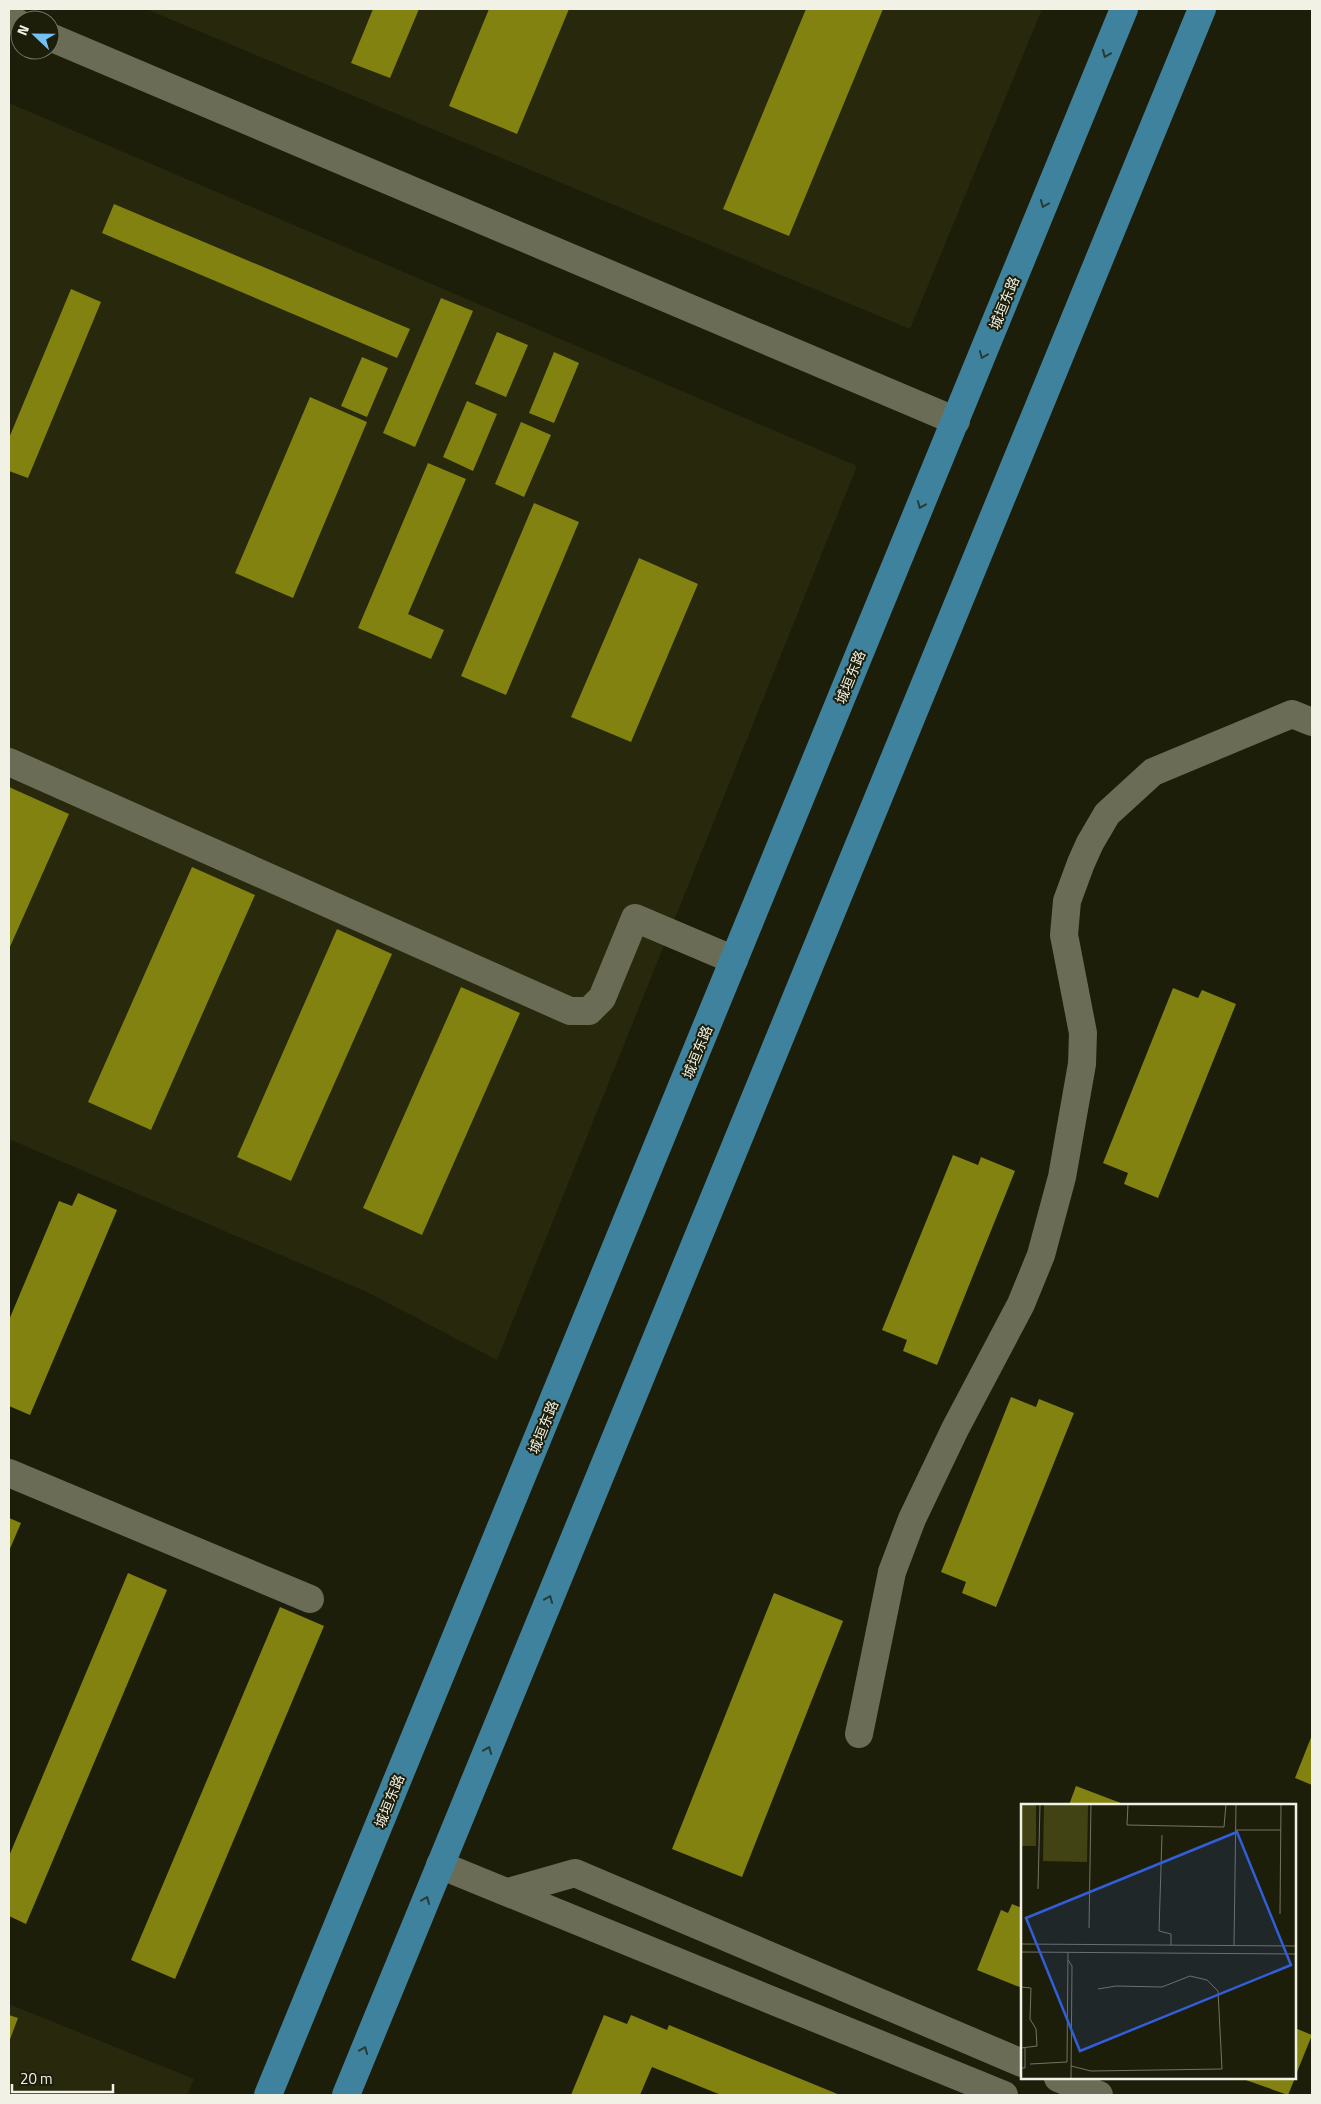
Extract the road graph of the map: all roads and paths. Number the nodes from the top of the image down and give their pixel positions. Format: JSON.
{"nodes":[{"id":1,"x":1124,"y":9,"type":"edge"},
{"id":2,"x":1202,"y":9,"type":"edge"},
{"id":3,"x":60,"y":41,"type":"edge"},
{"id":4,"x":956,"y":421,"type":"junction"},
{"id":5,"x":1312,"y":722,"type":"edge"},
{"id":6,"x":9,"y":762,"type":"edge"},
{"id":7,"x":734,"y":960,"type":"junction"},
{"id":8,"x":9,"y":1473,"type":"edge"},
{"id":9,"x":310,"y":1599,"type":"dead end"},
{"id":10,"x":859,"y":1734,"type":"dead end"},
{"id":11,"x":440,"y":1865,"type":"junction"},
{"id":12,"x":508,"y":1892,"type":"junction"},
{"id":13,"x":1021,"y":2063,"type":"edge"},
{"id":14,"x":1060,"y":2079,"type":"edge"},
{"id":15,"x":268,"y":2095,"type":"edge"},
{"id":16,"x":346,"y":2095,"type":"edge"},
{"id":17,"x":1004,"y":2095,"type":"edge"},
{"id":18,"x":1099,"y":2095,"type":"edge"}],
"edges":[{"from":1,"to":4,"type":"main road","name":"城垣东路","one_way":true},
{"from":11,"to":2,"type":"main road","one_way":true},
{"from":3,"to":4,"type":"street"},
{"from":4,"to":7,"type":"main road","name":"城垣东路","one_way":true},
{"from":5,"to":10,"type":"street"},
{"from":6,"to":7,"type":"street"},
{"from":7,"to":15,"type":"main road","name":"城垣东路"},
{"from":8,"to":9,"type":"street"},
{"from":11,"to":12,"type":"street"},
{"from":16,"to":11,"type":"main road","one_way":true},
{"from":12,"to":13,"type":"street"},
{"from":12,"to":17,"type":"street"},
{"from":14,"to":18,"type":"street"}]}
